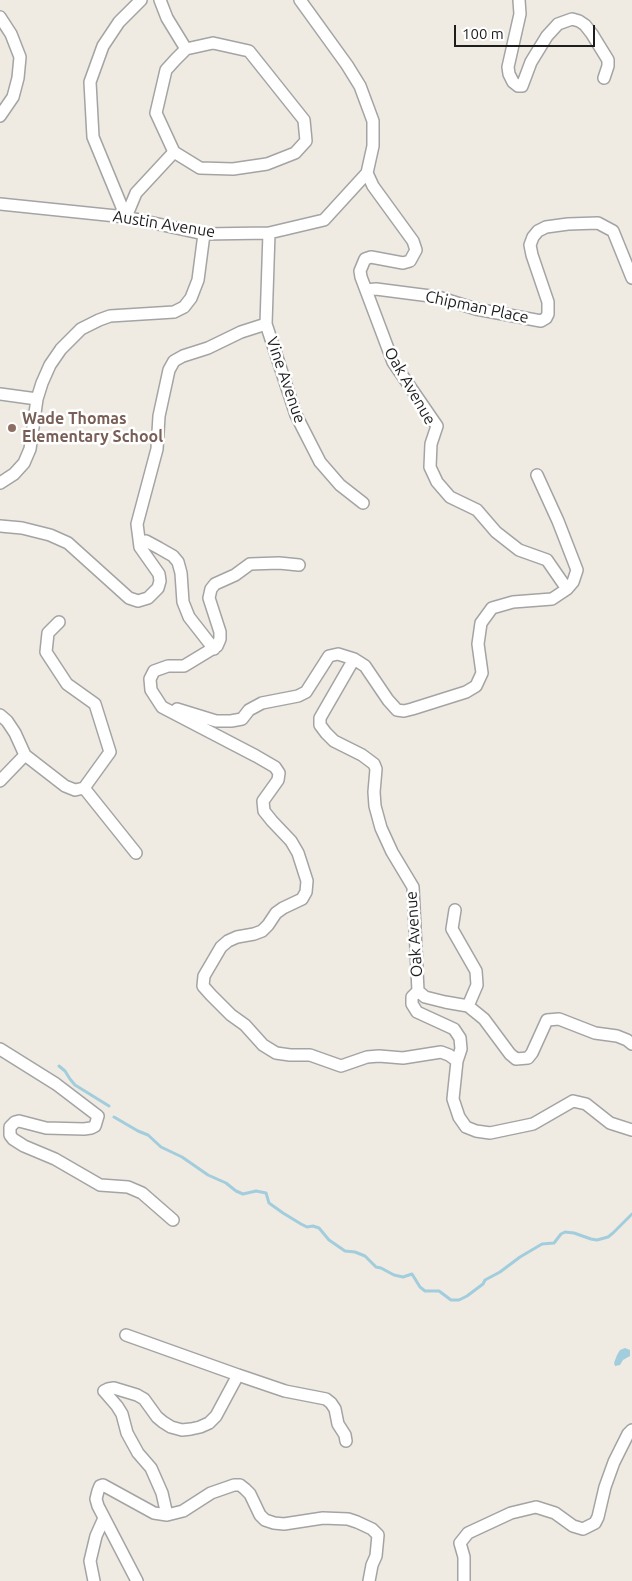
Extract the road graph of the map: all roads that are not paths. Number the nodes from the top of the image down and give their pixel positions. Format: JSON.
{"nodes":[{"id":1,"x":141,"y":0,"type":"edge"},
{"id":2,"x":160,"y":0,"type":"edge"},
{"id":3,"x":301,"y":0,"type":"edge"},
{"id":4,"x":519,"y":0,"type":"edge"},
{"id":5,"x":0,"y":17,"type":"edge"},
{"id":6,"x":186,"y":49,"type":"junction"},
{"id":7,"x":604,"y":78,"type":"dead end"},
{"id":8,"x":0,"y":116,"type":"edge"},
{"id":9,"x":174,"y":152,"type":"junction"},
{"id":10,"x":368,"y":174,"type":"junction"},
{"id":11,"x":0,"y":204,"type":"edge"},
{"id":12,"x":126,"y":217,"type":"junction"},
{"id":13,"x":269,"y":233,"type":"junction"},
{"id":14,"x":204,"y":234,"type":"junction"},
{"id":15,"x":632,"y":278,"type":"edge"},
{"id":16,"x":366,"y":290,"type":"junction"},
{"id":17,"x":266,"y":324,"type":"junction"},
{"id":18,"x":0,"y":394,"type":"edge"},
{"id":19,"x":37,"y":399,"type":"junction"},
{"id":20,"x":537,"y":475,"type":"dead end"},
{"id":21,"x":0,"y":483,"type":"edge"},
{"id":22,"x":362,"y":503,"type":"dead end"},
{"id":23,"x":0,"y":526,"type":"edge"},
{"id":24,"x":140,"y":542,"type":"junction"},
{"id":25,"x":299,"y":565,"type":"dead end"},
{"id":26,"x":567,"y":589,"type":"junction"},
{"id":27,"x":59,"y":622,"type":"dead end"},
{"id":28,"x":214,"y":649,"type":"junction"},
{"id":29,"x":354,"y":659,"type":"junction"},
{"id":30,"x":162,"y":707,"type":"junction"},
{"id":31,"x":0,"y":715,"type":"edge"},
{"id":32,"x":25,"y":755,"type":"junction"},
{"id":33,"x":0,"y":780,"type":"edge"},
{"id":34,"x":84,"y":788,"type":"junction"},
{"id":35,"x":136,"y":853,"type":"dead end"},
{"id":36,"x":455,"y":910,"type":"dead end"},
{"id":37,"x":418,"y":991,"type":"junction"},
{"id":38,"x":468,"y":1006,"type":"junction"},
{"id":39,"x":632,"y":1044,"type":"edge"},
{"id":40,"x":0,"y":1049,"type":"edge"},
{"id":41,"x":457,"y":1061,"type":"junction"},
{"id":42,"x":632,"y":1130,"type":"edge"},
{"id":43,"x":173,"y":1220,"type":"dead end"},
{"id":44,"x":126,"y":1335,"type":"dead end"},
{"id":45,"x":238,"y":1375,"type":"junction"},
{"id":46,"x":632,"y":1430,"type":"edge"},
{"id":47,"x":346,"y":1442,"type":"dead end"},
{"id":48,"x":167,"y":1515,"type":"junction"},
{"id":49,"x":104,"y":1518,"type":"junction"},
{"id":50,"x":94,"y":1581,"type":"edge"},
{"id":51,"x":137,"y":1581,"type":"edge"},
{"id":52,"x":369,"y":1581,"type":"edge"},
{"id":53,"x":464,"y":1581,"type":"edge"}],
"edges":[{"from":1,"to":12,"type":"street"},
{"from":2,"to":6,"type":"street"},
{"from":3,"to":10,"type":"street"},
{"from":4,"to":7,"type":"street"},
{"from":5,"to":8,"type":"street"},
{"from":6,"to":9,"type":"street"},
{"from":6,"to":9,"type":"street"},
{"from":9,"to":12,"type":"street"},
{"from":10,"to":13,"type":"street","name":"Austin Avenue"},
{"from":10,"to":16,"type":"street","name":"Oak Avenue"},
{"from":11,"to":12,"type":"street","name":"Austin Avenue"},
{"from":12,"to":14,"type":"street","name":"Austin Avenue"},
{"from":13,"to":14,"type":"street","name":"Austin Avenue"},
{"from":13,"to":17,"type":"street","name":"Vine Avenue"},
{"from":14,"to":19,"type":"street"},
{"from":15,"to":16,"type":"street","name":"Chipman Place"},
{"from":16,"to":26,"type":"street","name":"Oak Avenue"},
{"from":17,"to":22,"type":"street","name":"Vine Avenue"},
{"from":17,"to":24,"type":"street"},
{"from":18,"to":19,"type":"street"},
{"from":19,"to":21,"type":"street"},
{"from":20,"to":26,"type":"street"},
{"from":23,"to":24,"type":"street"},
{"from":24,"to":28,"type":"street"},
{"from":25,"to":28,"type":"street"},
{"from":26,"to":29,"type":"street"},
{"from":27,"to":34,"type":"street"},
{"from":28,"to":30,"type":"street"},
{"from":29,"to":30,"type":"street"},
{"from":29,"to":37,"type":"street","name":"Oak Avenue"},
{"from":30,"to":41,"type":"street"},
{"from":31,"to":32,"type":"street"},
{"from":32,"to":33,"type":"street"},
{"from":32,"to":34,"type":"street"},
{"from":34,"to":35,"type":"street"},
{"from":36,"to":38,"type":"street"},
{"from":37,"to":38,"type":"street","name":"Oak Avenue"},
{"from":37,"to":41,"type":"street"},
{"from":38,"to":39,"type":"street"},
{"from":40,"to":43,"type":"street"},
{"from":41,"to":42,"type":"street"},
{"from":44,"to":45,"type":"street"},
{"from":45,"to":47,"type":"street"},
{"from":45,"to":48,"type":"street"},
{"from":46,"to":53,"type":"street"},
{"from":48,"to":49,"type":"street"},
{"from":48,"to":52,"type":"street"},
{"from":49,"to":50,"type":"street"},
{"from":49,"to":51,"type":"street"}]}
